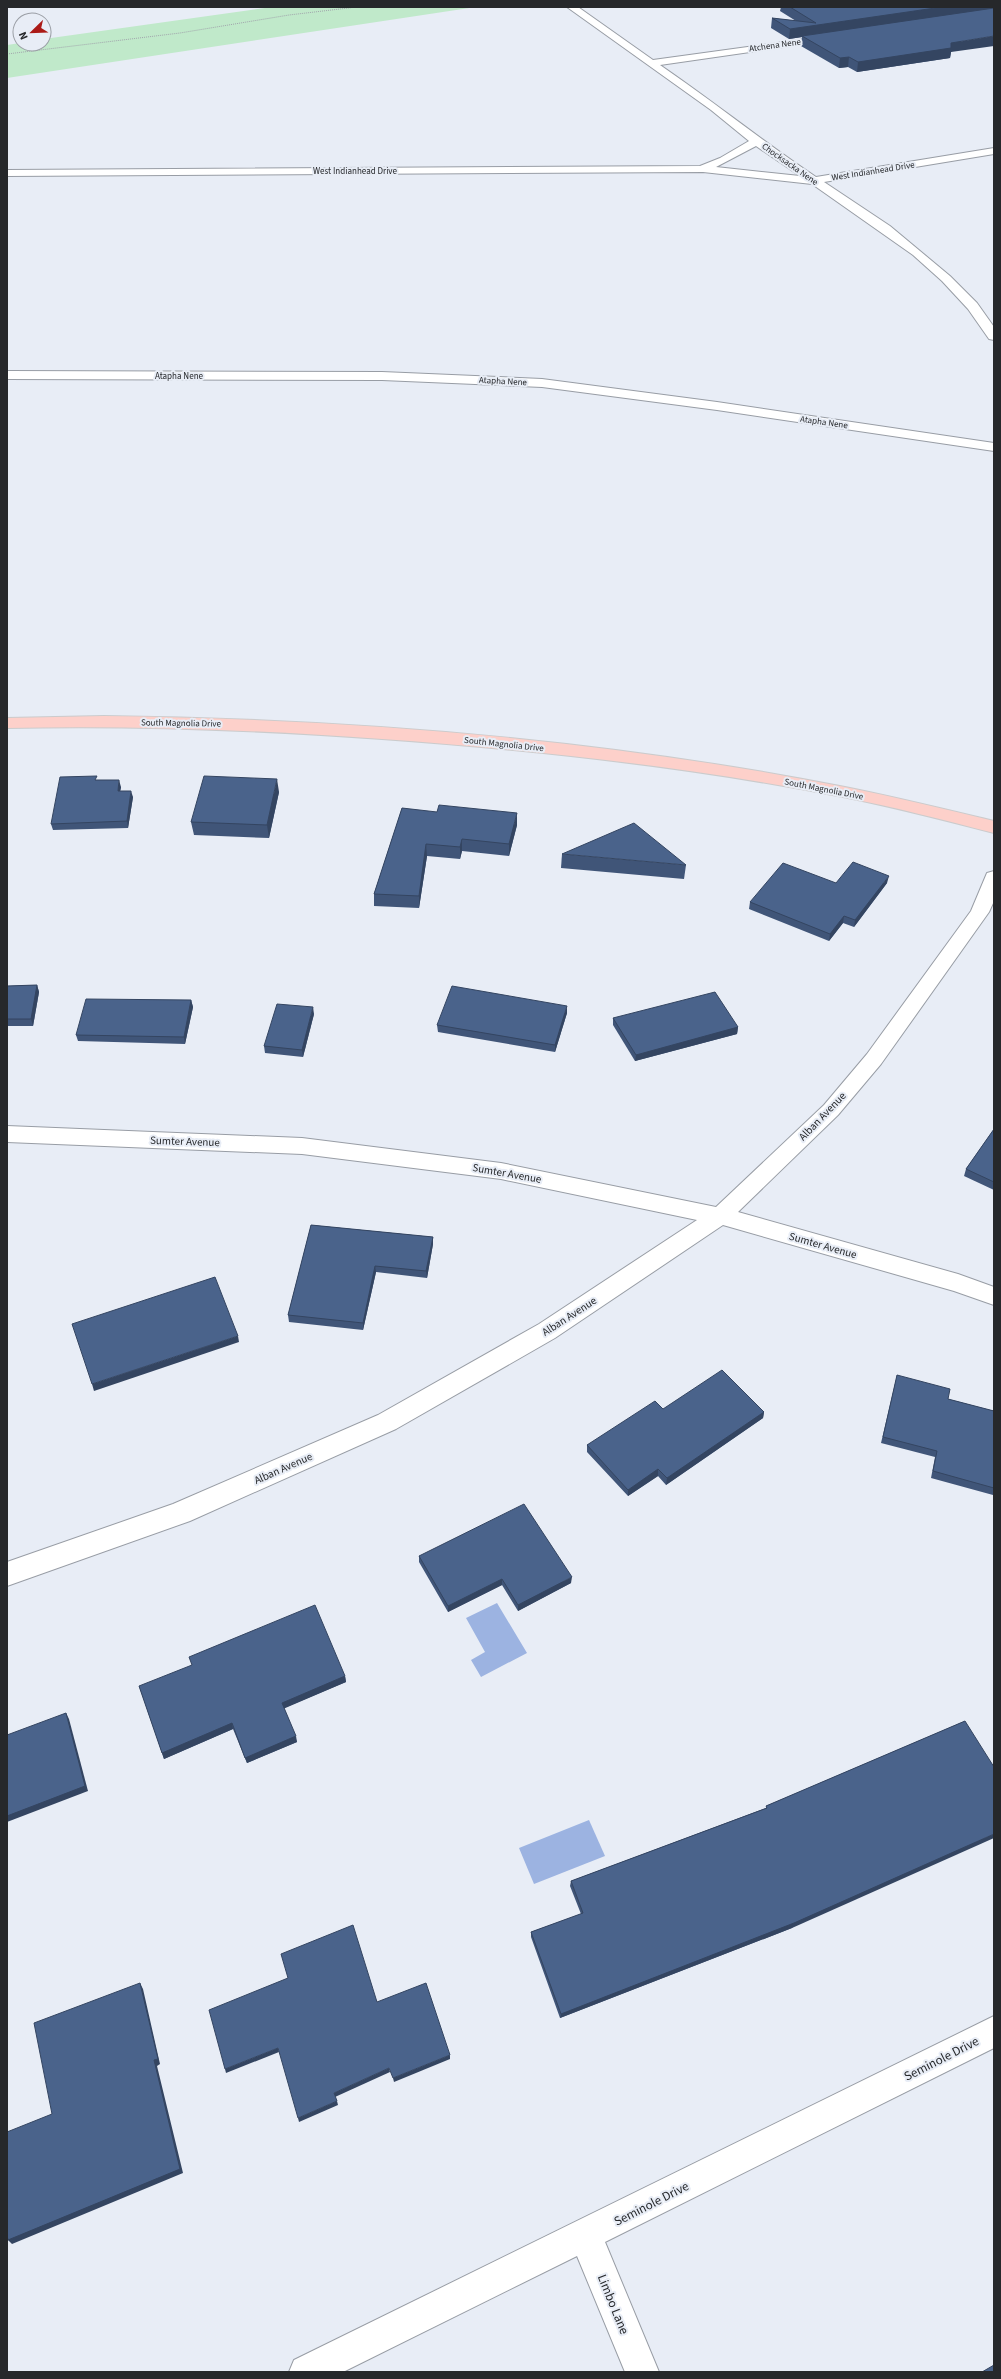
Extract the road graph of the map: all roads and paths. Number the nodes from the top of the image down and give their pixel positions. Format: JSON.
{"nodes":[{"id":1,"x":357,"y":7,"type":"edge"},
{"id":2,"x":572,"y":7,"type":"edge"},
{"id":3,"x":846,"y":35,"type":"edge"},
{"id":4,"x":7,"y":54,"type":"edge"},
{"id":5,"x":651,"y":63,"type":"junction"},
{"id":6,"x":756,"y":142,"type":"junction"},
{"id":7,"x":994,"y":150,"type":"edge"},
{"id":8,"x":703,"y":169,"type":"junction"},
{"id":9,"x":7,"y":172,"type":"edge"},
{"id":10,"x":813,"y":181,"type":"junction"},
{"id":11,"x":994,"y":336,"type":"edge"},
{"id":12,"x":7,"y":375,"type":"edge"},
{"id":13,"x":994,"y":447,"type":"edge"},
{"id":14,"x":7,"y":723,"type":"edge"},
{"id":15,"x":994,"y":827,"type":"edge"},
{"id":16,"x":994,"y":877,"type":"edge"},
{"id":17,"x":7,"y":1134,"type":"edge"},
{"id":18,"x":720,"y":1216,"type":"junction"},
{"id":19,"x":994,"y":1296,"type":"edge"},
{"id":20,"x":7,"y":1574,"type":"edge"},
{"id":21,"x":994,"y":2032,"type":"edge"},
{"id":22,"x":586,"y":2236,"type":"junction"},
{"id":23,"x":306,"y":2372,"type":"edge"},
{"id":24,"x":642,"y":2372,"type":"edge"}],
"edges":[{"from":1,"to":4,"type":"path"},
{"from":2,"to":5,"type":"street","name":"Chocksacka Nene"},
{"from":3,"to":5,"type":"street","name":"Atchena Nene"},
{"from":5,"to":6,"type":"street","name":"Chocksacka Nene"},
{"from":6,"to":8,"type":"street","name":"West Indianhead Drive"},
{"from":6,"to":10,"type":"street","name":"Chocksacka Nene"},
{"from":7,"to":10,"type":"street","name":"West Indianhead Drive"},
{"from":8,"to":9,"type":"street","name":"West Indianhead Drive"},
{"from":8,"to":10,"type":"street","name":"West Indianhead Drive"},
{"from":10,"to":11,"type":"street","name":"Chocksacka Nene"},
{"from":12,"to":13,"type":"street","name":"Atapha Nene"},
{"from":14,"to":15,"type":"main road","name":"South Magnolia Drive"},
{"from":16,"to":18,"type":"street","name":"Alban Avenue"},
{"from":17,"to":18,"type":"street","name":"Sumter Avenue"},
{"from":18,"to":19,"type":"street","name":"Sumter Avenue"},
{"from":18,"to":20,"type":"street","name":"Alban Avenue"},
{"from":21,"to":22,"type":"street","name":"Seminole Drive"},
{"from":22,"to":23,"type":"street","name":"Seminole Drive"},
{"from":22,"to":24,"type":"street","name":"Limbo Lane"}]}
